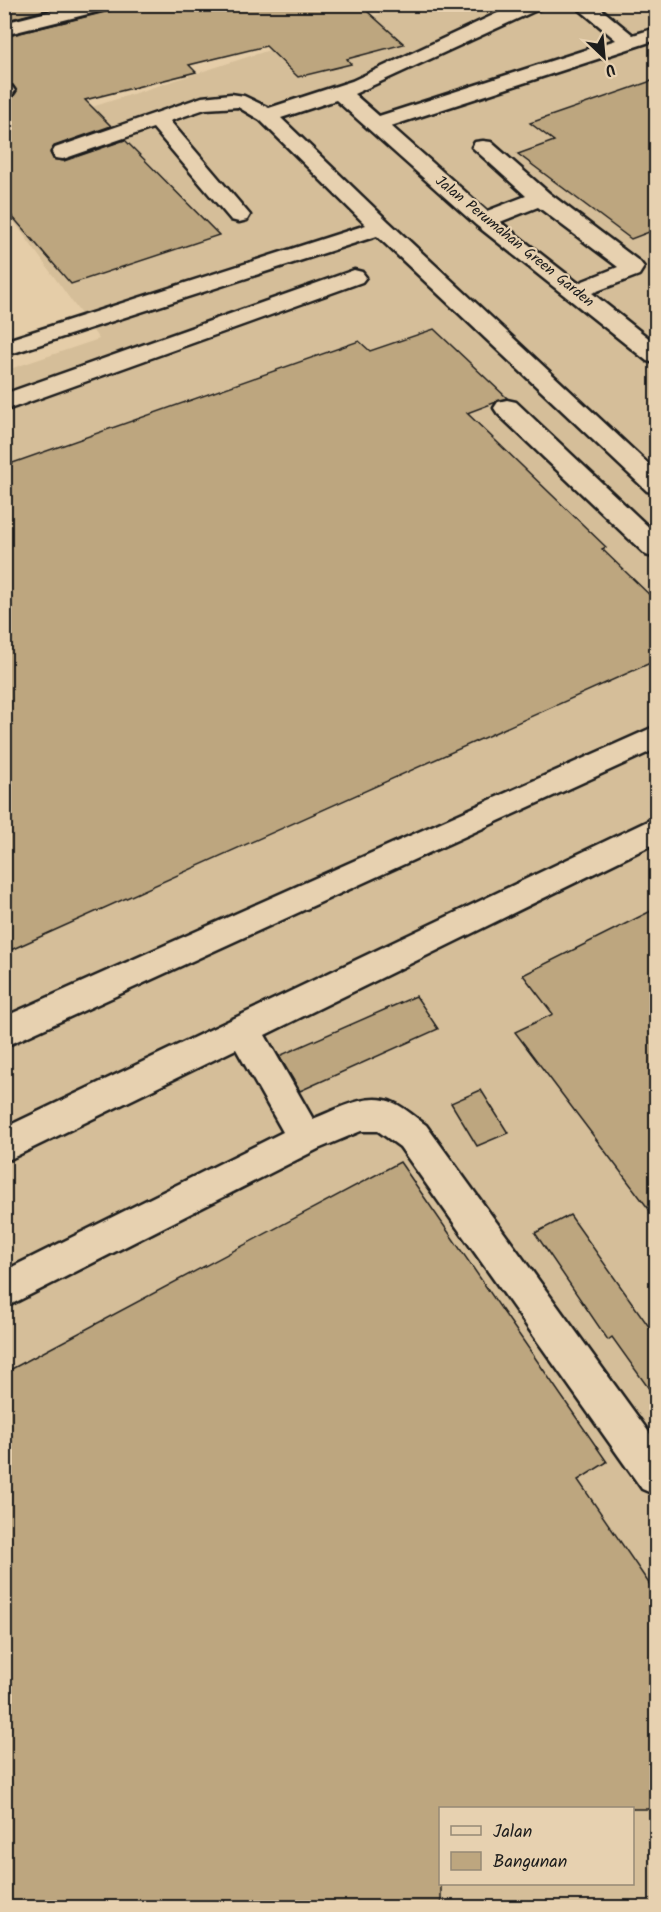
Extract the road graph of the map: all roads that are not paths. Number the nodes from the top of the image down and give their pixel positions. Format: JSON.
{"nodes":[{"id":1,"x":105,"y":4,"type":"edge"},
{"id":2,"x":534,"y":4,"type":"edge"},
{"id":3,"x":582,"y":4,"type":"edge"},
{"id":4,"x":48,"y":11,"type":"edge"},
{"id":5,"x":4,"y":29,"type":"edge"},
{"id":6,"x":657,"y":33,"type":"edge"},
{"id":7,"x":630,"y":42,"type":"junction"},
{"id":8,"x":333,"y":94,"type":"junction"},
{"id":9,"x":273,"y":114,"type":"junction"},
{"id":10,"x":157,"y":119,"type":"junction"},
{"id":11,"x":376,"y":124,"type":"junction"},
{"id":12,"x":483,"y":147,"type":"dead end"},
{"id":13,"x":63,"y":153,"type":"dead end"},
{"id":14,"x":541,"y":198,"type":"junction"},
{"id":15,"x":239,"y":215,"type":"dead end"},
{"id":16,"x":484,"y":220,"type":"junction"},
{"id":17,"x":381,"y":227,"type":"junction"},
{"id":18,"x":354,"y":277,"type":"dead end"},
{"id":19,"x":577,"y":291,"type":"junction"},
{"id":20,"x":646,"y":333,"type":"edge"},
{"id":21,"x":4,"y":349,"type":"edge"},
{"id":22,"x":657,"y":356,"type":"edge"},
{"id":23,"x":4,"y":403,"type":"edge"},
{"id":24,"x":507,"y":408,"type":"dead end"},
{"id":25,"x":657,"y":485,"type":"edge"},
{"id":26,"x":657,"y":549,"type":"edge"},
{"id":27,"x":657,"y":737,"type":"edge"},
{"id":28,"x":657,"y":829,"type":"edge"},
{"id":29,"x":244,"y":1031,"type":"junction"},
{"id":30,"x":4,"y":1033,"type":"edge"},
{"id":31,"x":304,"y":1138,"type":"junction"},
{"id":32,"x":4,"y":1146,"type":"edge"},
{"id":33,"x":4,"y":1290,"type":"edge"},
{"id":34,"x":657,"y":1475,"type":"edge"}],
"edges":[{"from":1,"to":4,"type":"street"},
{"from":2,"to":8,"type":"street"},
{"from":3,"to":7,"type":"street"},
{"from":4,"to":5,"type":"street"},
{"from":6,"to":7,"type":"street"},
{"from":7,"to":11,"type":"street"},
{"from":8,"to":9,"type":"street"},
{"from":8,"to":11,"type":"street","name":"Jalan Perumahan Green Garden"},
{"from":9,"to":10,"type":"street"},
{"from":9,"to":17,"type":"street"},
{"from":10,"to":13,"type":"street"},
{"from":10,"to":15,"type":"street"},
{"from":11,"to":16,"type":"street","name":"Jalan Perumahan Green Garden"},
{"from":12,"to":14,"type":"street"},
{"from":14,"to":16,"type":"street"},
{"from":14,"to":19,"type":"street"},
{"from":16,"to":19,"type":"street","name":"Jalan Perumahan Green Garden"},
{"from":17,"to":21,"type":"street"},
{"from":17,"to":25,"type":"street"},
{"from":18,"to":23,"type":"street"},
{"from":19,"to":20,"type":"street","name":"Jalan Perumahan Green Garden"},
{"from":20,"to":22,"type":"street","name":"Jalan Perumahan Green Garden"},
{"from":24,"to":26,"type":"street"},
{"from":27,"to":30,"type":"street"},
{"from":28,"to":29,"type":"street"},
{"from":29,"to":31,"type":"street"},
{"from":29,"to":32,"type":"street"},
{"from":31,"to":33,"type":"street"},
{"from":31,"to":34,"type":"street"}]}
